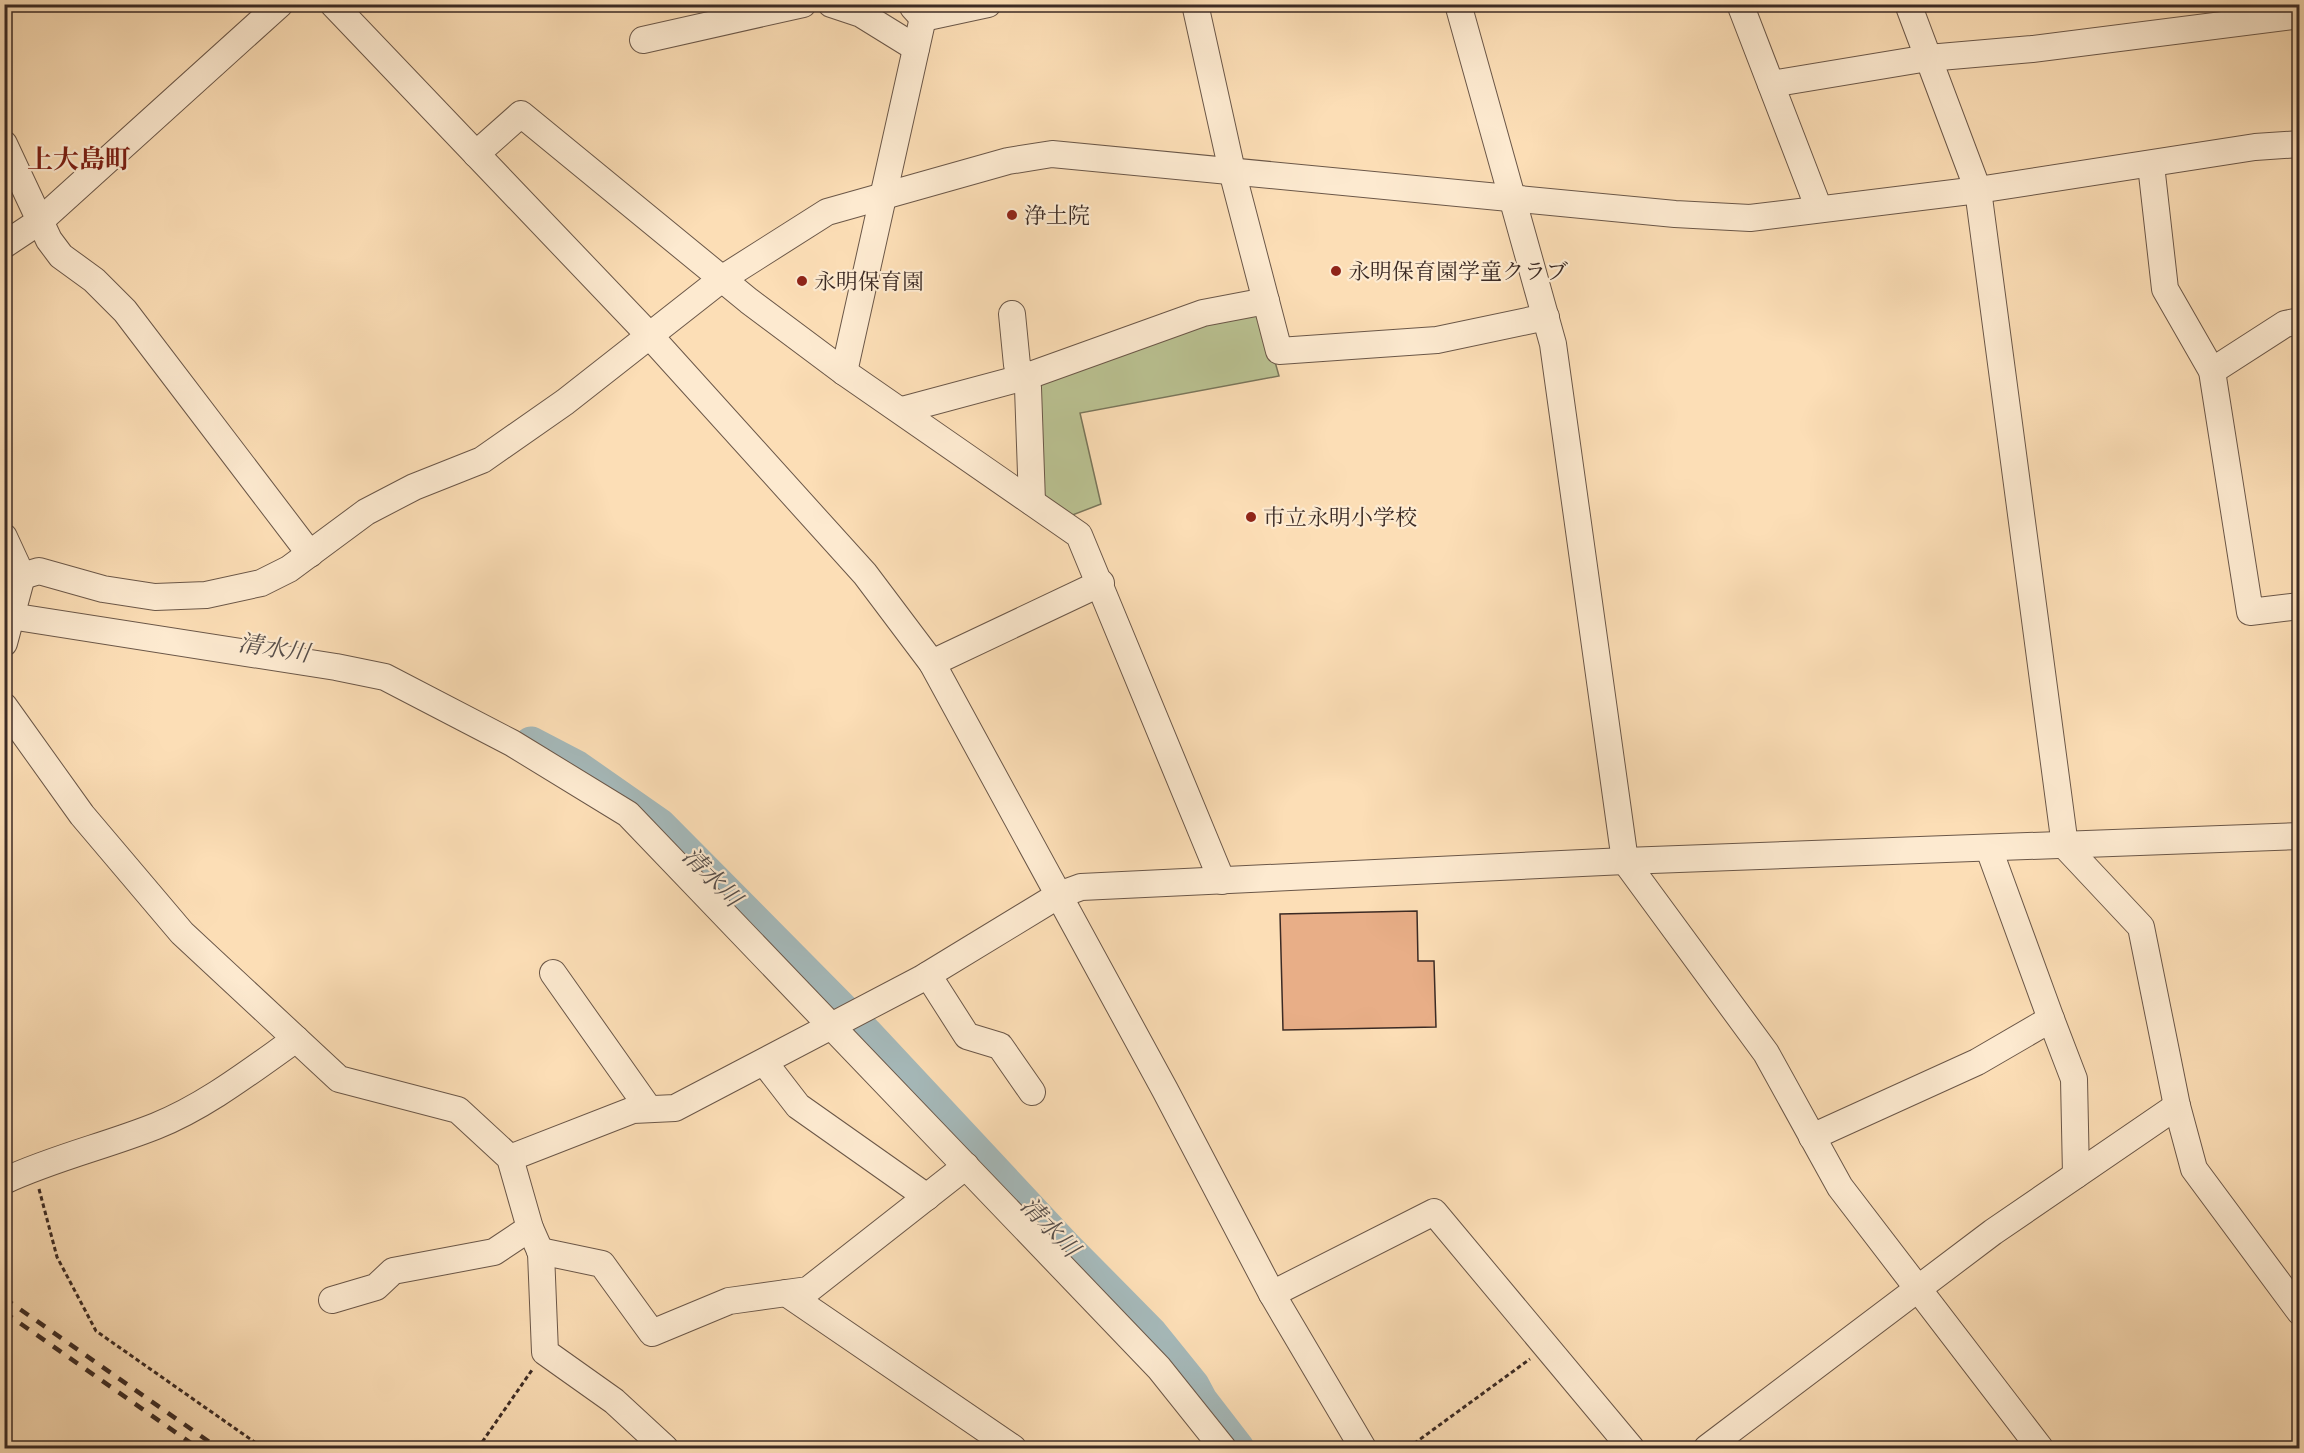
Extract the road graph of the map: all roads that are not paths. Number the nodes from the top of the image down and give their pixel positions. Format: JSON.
{"nodes":[{"id":1,"x":280,"y":4,"type":"edge"},
{"id":2,"x":333,"y":4,"type":"edge"},
{"id":3,"x":802,"y":4,"type":"edge"},
{"id":4,"x":831,"y":4,"type":"edge"},
{"id":5,"x":988,"y":4,"type":"edge"},
{"id":6,"x":1195,"y":4,"type":"edge"},
{"id":7,"x":1458,"y":4,"type":"edge"},
{"id":8,"x":1740,"y":4,"type":"edge"},
{"id":9,"x":1908,"y":4,"type":"edge"},
{"id":10,"x":920,"y":9,"type":"edge"},
{"id":11,"x":2300,"y":15,"type":"edge"},
{"id":12,"x":643,"y":40,"type":"dead end"},
{"id":13,"x":916,"y":48,"type":"junction"},
{"id":14,"x":1928,"y":58,"type":"junction"},
{"id":15,"x":1771,"y":84,"type":"junction"},
{"id":16,"x":4,"y":144,"type":"edge"},
{"id":17,"x":2300,"y":144,"type":"edge"},
{"id":18,"x":476,"y":154,"type":"junction"},
{"id":19,"x":2151,"y":165,"type":"junction"},
{"id":20,"x":1232,"y":171,"type":"junction"},
{"id":21,"x":1978,"y":190,"type":"junction"},
{"id":22,"x":884,"y":197,"type":"junction"},
{"id":23,"x":1515,"y":198,"type":"junction"},
{"id":24,"x":1819,"y":209,"type":"junction"},
{"id":25,"x":40,"y":221,"type":"junction"},
{"id":26,"x":4,"y":245,"type":"edge"},
{"id":27,"x":723,"y":278,"type":"junction"},
{"id":28,"x":1266,"y":302,"type":"junction"},
{"id":29,"x":1012,"y":314,"type":"dead end"},
{"id":30,"x":1546,"y":316,"type":"junction"},
{"id":31,"x":2300,"y":321,"type":"edge"},
{"id":32,"x":648,"y":338,"type":"junction"},
{"id":33,"x":2212,"y":371,"type":"junction"},
{"id":34,"x":844,"y":372,"type":"junction"},
{"id":35,"x":1025,"y":377,"type":"junction"},
{"id":36,"x":902,"y":410,"type":"junction"},
{"id":37,"x":1032,"y":502,"type":"junction"},
{"id":38,"x":4,"y":537,"type":"edge"},
{"id":39,"x":310,"y":554,"type":"junction"},
{"id":40,"x":22,"y":576,"type":"junction"},
{"id":41,"x":1101,"y":583,"type":"junction"},
{"id":42,"x":2300,"y":606,"type":"edge"},
{"id":43,"x":8,"y":615,"type":"edge"},
{"id":44,"x":4,"y":643,"type":"edge"},
{"id":45,"x":932,"y":663,"type":"junction"},
{"id":46,"x":4,"y":706,"type":"edge"},
{"id":47,"x":2300,"y":836,"type":"edge"},
{"id":48,"x":2065,"y":846,"type":"junction"},
{"id":49,"x":1989,"y":849,"type":"junction"},
{"id":50,"x":1626,"y":861,"type":"junction"},
{"id":51,"x":1222,"y":881,"type":"junction"},
{"id":52,"x":1059,"y":895,"type":"junction"},
{"id":53,"x":553,"y":973,"type":"dead end"},
{"id":54,"x":928,"y":975,"type":"junction"},
{"id":55,"x":2051,"y":1019,"type":"junction"},
{"id":56,"x":833,"y":1026,"type":"junction"},
{"id":57,"x":296,"y":1039,"type":"junction"},
{"id":58,"x":764,"y":1062,"type":"junction"},
{"id":59,"x":1032,"y":1092,"type":"dead end"},
{"id":60,"x":2177,"y":1106,"type":"junction"},
{"id":61,"x":650,"y":1109,"type":"junction"},
{"id":62,"x":1812,"y":1137,"type":"junction"},
{"id":63,"x":510,"y":1158,"type":"junction"},
{"id":64,"x":966,"y":1166,"type":"junction"},
{"id":65,"x":2076,"y":1175,"type":"junction"},
{"id":66,"x":4,"y":1181,"type":"edge"},
{"id":67,"x":927,"y":1197,"type":"junction"},
{"id":68,"x":530,"y":1228,"type":"junction"},
{"id":69,"x":540,"y":1251,"type":"junction"},
{"id":70,"x":1917,"y":1290,"type":"junction"},
{"id":71,"x":786,"y":1293,"type":"junction"},
{"id":72,"x":1272,"y":1294,"type":"junction"},
{"id":73,"x":332,"y":1300,"type":"dead end"},
{"id":74,"x":2300,"y":1312,"type":"edge"},
{"id":75,"x":1358,"y":1447,"type":"edge"},
{"id":76,"x":665,"y":1449,"type":"edge"},
{"id":77,"x":1013,"y":1449,"type":"edge"},
{"id":78,"x":1223,"y":1449,"type":"edge"},
{"id":79,"x":1631,"y":1449,"type":"edge"},
{"id":80,"x":1707,"y":1449,"type":"edge"},
{"id":81,"x":2040,"y":1449,"type":"edge"}],
"edges":[{"from":1,"to":25,"type":"street"},
{"from":2,"to":18,"type":"street"},
{"from":3,"to":12,"type":"street"},
{"from":4,"to":13,"type":"street"},
{"from":5,"to":10,"type":"street"},
{"from":6,"to":20,"type":"street"},
{"from":7,"to":23,"type":"street"},
{"from":8,"to":15,"type":"street"},
{"from":9,"to":14,"type":"street"},
{"from":10,"to":13,"type":"street"},
{"from":11,"to":14,"type":"street"},
{"from":13,"to":22,"type":"street"},
{"from":14,"to":15,"type":"street"},
{"from":14,"to":21,"type":"street"},
{"from":15,"to":24,"type":"street"},
{"from":16,"to":25,"type":"street"},
{"from":17,"to":19,"type":"street"},
{"from":18,"to":27,"type":"street"},
{"from":18,"to":32,"type":"street"},
{"from":19,"to":21,"type":"street"},
{"from":19,"to":33,"type":"street"},
{"from":20,"to":22,"type":"street"},
{"from":20,"to":23,"type":"street"},
{"from":20,"to":28,"type":"street"},
{"from":21,"to":24,"type":"street"},
{"from":21,"to":48,"type":"street"},
{"from":22,"to":27,"type":"street"},
{"from":22,"to":34,"type":"street"},
{"from":23,"to":24,"type":"street"},
{"from":23,"to":30,"type":"street"},
{"from":25,"to":26,"type":"street"},
{"from":25,"to":39,"type":"street"},
{"from":27,"to":32,"type":"street"},
{"from":27,"to":34,"type":"street"},
{"from":28,"to":30,"type":"street"},
{"from":28,"to":35,"type":"street"},
{"from":29,"to":35,"type":"street"},
{"from":30,"to":50,"type":"street"},
{"from":31,"to":33,"type":"street"},
{"from":32,"to":39,"type":"street"},
{"from":32,"to":45,"type":"street"},
{"from":33,"to":42,"type":"street"},
{"from":34,"to":36,"type":"street"},
{"from":35,"to":36,"type":"street"},
{"from":35,"to":37,"type":"street"},
{"from":36,"to":37,"type":"street"},
{"from":37,"to":41,"type":"street"},
{"from":38,"to":40,"type":"street"},
{"from":39,"to":40,"type":"street"},
{"from":40,"to":43,"type":"street"},
{"from":41,"to":45,"type":"street"},
{"from":41,"to":51,"type":"street"},
{"from":43,"to":44,"type":"street"},
{"from":43,"to":56,"type":"street"},
{"from":45,"to":52,"type":"street"},
{"from":46,"to":57,"type":"street"},
{"from":47,"to":48,"type":"street"},
{"from":48,"to":49,"type":"street"},
{"from":48,"to":60,"type":"street"},
{"from":49,"to":50,"type":"street"},
{"from":49,"to":55,"type":"street"},
{"from":50,"to":51,"type":"street"},
{"from":50,"to":62,"type":"street"},
{"from":51,"to":52,"type":"street"},
{"from":52,"to":54,"type":"street"},
{"from":52,"to":72,"type":"street"},
{"from":53,"to":61,"type":"street"},
{"from":54,"to":56,"type":"street"},
{"from":54,"to":59,"type":"street"},
{"from":55,"to":62,"type":"street"},
{"from":55,"to":65,"type":"street"},
{"from":56,"to":58,"type":"street"},
{"from":56,"to":64,"type":"street"},
{"from":57,"to":63,"type":"street"},
{"from":57,"to":66,"type":"street"},
{"from":58,"to":61,"type":"street"},
{"from":58,"to":67,"type":"street"},
{"from":60,"to":65,"type":"street"},
{"from":60,"to":74,"type":"street"},
{"from":61,"to":63,"type":"street"},
{"from":62,"to":70,"type":"street"},
{"from":63,"to":68,"type":"street"},
{"from":64,"to":67,"type":"street"},
{"from":64,"to":78,"type":"street"},
{"from":65,"to":70,"type":"street"},
{"from":67,"to":71,"type":"street"},
{"from":68,"to":69,"type":"street"},
{"from":68,"to":73,"type":"street"},
{"from":69,"to":71,"type":"street"},
{"from":69,"to":76,"type":"street"},
{"from":70,"to":80,"type":"street"},
{"from":70,"to":81,"type":"street"},
{"from":71,"to":77,"type":"street"},
{"from":72,"to":75,"type":"street"},
{"from":72,"to":79,"type":"street"}]}
